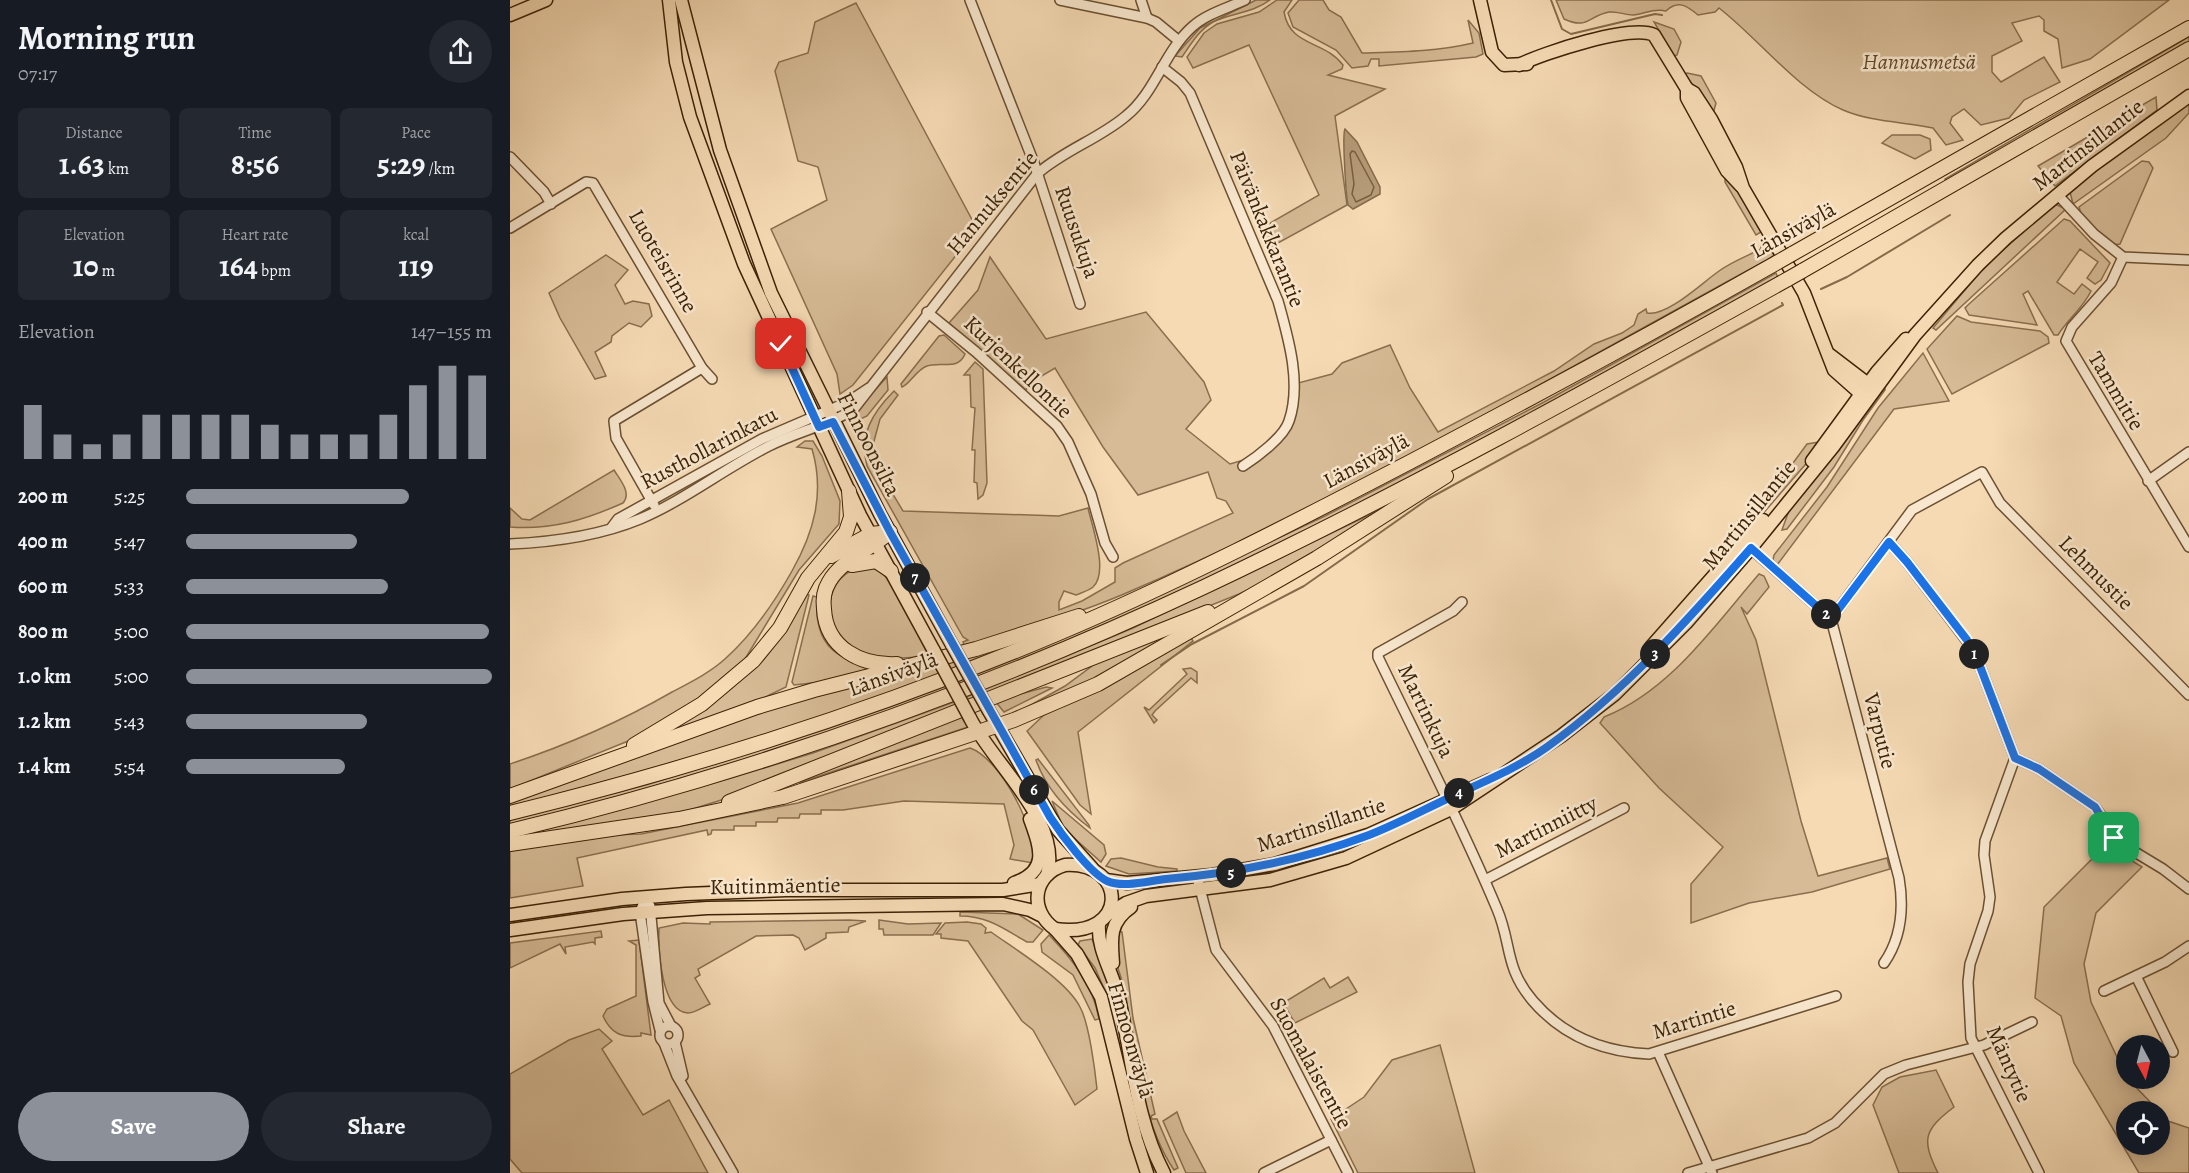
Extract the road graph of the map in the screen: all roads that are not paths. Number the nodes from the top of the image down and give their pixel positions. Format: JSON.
{"nodes":[{"id":1,"x":546,"y":0,"type":"edge"},
{"id":2,"x":669,"y":0,"type":"edge"},
{"id":3,"x":681,"y":0,"type":"edge"},
{"id":4,"x":970,"y":0,"type":"edge"},
{"id":5,"x":1060,"y":0,"type":"edge"},
{"id":6,"x":1141,"y":0,"type":"edge"},
{"id":7,"x":1245,"y":0,"type":"edge"},
{"id":8,"x":1480,"y":0,"type":"edge"},
{"id":9,"x":510,"y":15,"type":"edge"},
{"id":10,"x":1147,"y":18,"type":"junction"},
{"id":11,"x":2189,"y":28,"type":"edge"},
{"id":12,"x":1179,"y":41,"type":"junction"},
{"id":13,"x":2189,"y":49,"type":"edge"},
{"id":14,"x":1162,"y":67,"type":"junction"},
{"id":15,"x":2189,"y":96,"type":"edge"},
{"id":16,"x":510,"y":157,"type":"edge"},
{"id":17,"x":1037,"y":174,"type":"junction"},
{"id":18,"x":2057,"y":194,"type":"junction"},
{"id":19,"x":551,"y":204,"type":"junction"},
{"id":20,"x":510,"y":228,"type":"edge"},
{"id":21,"x":2123,"y":257,"type":"junction"},
{"id":22,"x":2189,"y":260,"type":"edge"},
{"id":23,"x":1080,"y":304,"type":"dead end"},
{"id":24,"x":927,"y":312,"type":"junction"},
{"id":25,"x":702,"y":368,"type":"junction"},
{"id":26,"x":712,"y":379,"type":"dead end"},
{"id":27,"x":1867,"y":391,"type":"junction"},
{"id":28,"x":1583,"y":392,"type":"junction"},
{"id":29,"x":831,"y":416,"type":"junction"},
{"id":30,"x":816,"y":421,"type":"junction"},
{"id":31,"x":2189,"y":452,"type":"edge"},
{"id":32,"x":1243,"y":466,"type":"dead end"},
{"id":33,"x":2148,"y":481,"type":"junction"},
{"id":34,"x":849,"y":490,"type":"junction"},
{"id":35,"x":652,"y":501,"type":"junction"},
{"id":36,"x":656,"y":511,"type":"junction"},
{"id":37,"x":612,"y":526,"type":"junction"},
{"id":38,"x":890,"y":532,"type":"junction"},
{"id":39,"x":873,"y":539,"type":"junction"},
{"id":40,"x":1889,"y":542,"type":"junction"},
{"id":41,"x":510,"y":544,"type":"edge"},
{"id":42,"x":1748,"y":545,"type":"junction"},
{"id":43,"x":2189,"y":547,"type":"edge"},
{"id":44,"x":1113,"y":557,"type":"dead end"},
{"id":45,"x":821,"y":563,"type":"junction"},
{"id":46,"x":839,"y":569,"type":"junction"},
{"id":47,"x":1195,"y":570,"type":"junction"},
{"id":48,"x":891,"y":571,"type":"junction"},
{"id":49,"x":1262,"y":588,"type":"junction"},
{"id":50,"x":1462,"y":602,"type":"dead end"},
{"id":51,"x":1831,"y":619,"type":"junction"},
{"id":52,"x":920,"y":662,"type":"junction"},
{"id":53,"x":2189,"y":694,"type":"edge"},
{"id":54,"x":998,"y":726,"type":"junction"},
{"id":55,"x":978,"y":734,"type":"junction"},
{"id":56,"x":2015,"y":758,"type":"junction"},
{"id":57,"x":599,"y":765,"type":"junction"},
{"id":58,"x":510,"y":796,"type":"edge"},
{"id":59,"x":1029,"y":803,"type":"junction"},
{"id":60,"x":1449,"y":804,"type":"junction"},
{"id":61,"x":1624,"y":808,"type":"dead end"},
{"id":62,"x":510,"y":813,"type":"edge"},
{"id":63,"x":679,"y":819,"type":"junction"},
{"id":64,"x":510,"y":831,"type":"edge"},
{"id":65,"x":510,"y":844,"type":"edge"},
{"id":66,"x":1095,"y":871,"type":"junction"},
{"id":67,"x":1197,"y":877,"type":"junction"},
{"id":68,"x":1043,"y":879,"type":"junction"},
{"id":69,"x":1106,"y":880,"type":"junction"},
{"id":70,"x":1485,"y":880,"type":"junction"},
{"id":71,"x":992,"y":889,"type":"junction"},
{"id":72,"x":2189,"y":889,"type":"edge"},
{"id":73,"x":1200,"y":890,"type":"junction"},
{"id":74,"x":1146,"y":896,"type":"junction"},
{"id":75,"x":646,"y":897,"type":"junction"},
{"id":76,"x":646,"y":912,"type":"junction"},
{"id":77,"x":1108,"y":914,"type":"junction"},
{"id":78,"x":510,"y":915,"type":"edge"},
{"id":79,"x":1041,"y":915,"type":"junction"},
{"id":80,"x":1099,"y":924,"type":"junction"},
{"id":81,"x":1055,"y":929,"type":"junction"},
{"id":82,"x":510,"y":930,"type":"edge"},
{"id":83,"x":2189,"y":946,"type":"edge"},
{"id":84,"x":1884,"y":963,"type":"dead end"},
{"id":85,"x":2136,"y":976,"type":"junction"},
{"id":86,"x":1113,"y":979,"type":"junction"},
{"id":87,"x":2104,"y":990,"type":"dead end"},
{"id":88,"x":1836,"y":996,"type":"dead end"},
{"id":89,"x":2032,"y":1022,"type":"dead end"},
{"id":90,"x":671,"y":1026,"type":"junction"},
{"id":91,"x":660,"y":1030,"type":"junction"},
{"id":92,"x":675,"y":1042,"type":"junction"},
{"id":93,"x":664,"y":1043,"type":"junction"},
{"id":94,"x":1976,"y":1048,"type":"junction"},
{"id":95,"x":1658,"y":1052,"type":"junction"},
{"id":96,"x":2173,"y":1052,"type":"dead end"},
{"id":97,"x":690,"y":1095,"type":"junction"},
{"id":98,"x":1331,"y":1140,"type":"junction"},
{"id":99,"x":1711,"y":1170,"type":"edge"},
{"id":100,"x":733,"y":1173,"type":"edge"},
{"id":101,"x":1147,"y":1173,"type":"edge"},
{"id":102,"x":1164,"y":1173,"type":"edge"},
{"id":103,"x":1264,"y":1173,"type":"edge"},
{"id":104,"x":1348,"y":1173,"type":"edge"},
{"id":105,"x":1688,"y":1173,"type":"edge"},
{"id":106,"x":2039,"y":1173,"type":"edge"}],
"edges":[{"from":1,"to":9,"type":"main road"},
{"from":2,"to":30,"type":"main road","name":"Finnoonsilta"},
{"from":3,"to":29,"type":"main road","name":"Finnoonsilta"},
{"from":4,"to":17,"type":"street","name":"Ruusukuja"},
{"from":5,"to":10,"type":"street"},
{"from":6,"to":10,"type":"street"},
{"from":7,"to":12,"type":"street","name":"Hannuksentie"},
{"from":8,"to":27,"type":"main road"},
{"from":10,"to":12,"type":"street"},
{"from":11,"to":47,"type":"highway","name":"Länsiväylä","bridge":true},
{"from":12,"to":14,"type":"street","name":"Hannuksentie"},
{"from":13,"to":28,"type":"highway","name":"Länsiväylä","bridge":true},
{"from":14,"to":17,"type":"street","name":"Hannuksentie"},
{"from":14,"to":32,"type":"street","name":"Päivänkakkarantie"},
{"from":15,"to":18,"type":"main road","name":"Martinsillantie"},
{"from":16,"to":19,"type":"street"},
{"from":17,"to":23,"type":"street","name":"Ruusukuja"},
{"from":17,"to":24,"type":"street","name":"Hannuksentie"},
{"from":18,"to":21,"type":"street"},
{"from":18,"to":27,"type":"main road","name":"Martinsillantie"},
{"from":19,"to":20,"type":"street"},
{"from":19,"to":25,"type":"street","name":"Luoteisrinne"},
{"from":21,"to":22,"type":"street"},
{"from":21,"to":33,"type":"street","name":"Tammitie"},
{"from":24,"to":29,"type":"street","name":"Hannuksentie"},
{"from":24,"to":44,"type":"street","name":"Kurjenkellontie"},
{"from":25,"to":26,"type":"street","name":"Luoteisrinne"},
{"from":25,"to":35,"type":"street"},
{"from":27,"to":42,"type":"main road","name":"Martinsillantie"},
{"from":28,"to":49,"type":"highway"},
{"from":28,"to":64,"type":"highway","name":"Länsiväylä"},
{"from":29,"to":30,"type":"street","name":"Hannuksentie"},
{"from":29,"to":38,"type":"main road","name":"Finnoonsilta"},
{"from":30,"to":34,"type":"main road","name":"Finnoonsilta"},
{"from":30,"to":35,"type":"street","name":"Rusthollarinkatu"},
{"from":30,"to":36,"type":"street","name":"Rusthollarinkatu"},
{"from":31,"to":33,"type":"street"},
{"from":33,"to":43,"type":"street","name":"Tammitie"},
{"from":34,"to":39,"type":"main road","name":"Finnoonsilta"},
{"from":34,"to":45,"type":"highway"},
{"from":35,"to":36,"type":"street"},
{"from":35,"to":37,"type":"street","name":"Rusthollarinkatu"},
{"from":36,"to":37,"type":"street","name":"Rusthollarinkatu"},
{"from":37,"to":41,"type":"street","name":"Rusthollarinkatu"},
{"from":38,"to":39,"type":"highway"},
{"from":38,"to":54,"type":"main road","name":"Finnoonsilta","bridge":true},
{"from":39,"to":45,"type":"highway"},
{"from":39,"to":46,"type":"highway"},
{"from":39,"to":48,"type":"main road","name":"Finnoonsilta"},
{"from":40,"to":51,"type":"street"},
{"from":40,"to":53,"type":"street","name":"Lehmustie"},
{"from":40,"to":56,"type":"street"},
{"from":42,"to":51,"type":"street"},
{"from":42,"to":60,"type":"main road","name":"Martinsillantie"},
{"from":45,"to":57,"type":"highway"},
{"from":46,"to":48,"type":"highway"},
{"from":46,"to":52,"type":"highway"},
{"from":47,"to":52,"type":"highway"},
{"from":47,"to":62,"type":"highway","name":"Länsiväylä"},
{"from":48,"to":55,"type":"main road","name":"Finnoonsilta","bridge":true},
{"from":49,"to":54,"type":"highway"},
{"from":49,"to":63,"type":"highway"},
{"from":50,"to":60,"type":"street","name":"Martinkuja"},
{"from":51,"to":84,"type":"street","name":"Varputie"},
{"from":52,"to":57,"type":"highway"},
{"from":54,"to":55,"type":"highway"},
{"from":54,"to":66,"type":"main road","name":"Finnoonsilta"},
{"from":55,"to":59,"type":"main road","name":"Finnoonsilta"},
{"from":55,"to":63,"type":"highway"},
{"from":56,"to":72,"type":"street"},
{"from":56,"to":94,"type":"street","name":"Mäntytie"},
{"from":57,"to":58,"type":"highway"},
{"from":59,"to":68,"type":"main road","name":"Finnoonsilta"},
{"from":59,"to":71,"type":"main road"},
{"from":60,"to":67,"type":"main road","name":"Martinsillantie"},
{"from":60,"to":70,"type":"street","name":"Martintie"},
{"from":60,"to":73,"type":"main road","name":"Martinsillantie"},
{"from":61,"to":70,"type":"street","name":"Martinniitty"},
{"from":63,"to":65,"type":"highway"},
{"from":66,"to":68,"type":"main road"},
{"from":66,"to":69,"type":"main road"},
{"from":67,"to":69,"type":"main road","name":"Martinsillantie"},
{"from":67,"to":73,"type":"street","name":"Suomalaistentie"},
{"from":68,"to":71,"type":"main road","name":"Kuitinmäentie"},
{"from":68,"to":79,"type":"main road"},
{"from":69,"to":77,"type":"main road"},
{"from":70,"to":95,"type":"street","name":"Martintie"},
{"from":71,"to":75,"type":"main road","name":"Kuitinmäentie"},
{"from":73,"to":74,"type":"main road","name":"Martinsillantie"},
{"from":73,"to":98,"type":"street","name":"Suomalaistentie"},
{"from":74,"to":77,"type":"main road","name":"Martinsillantie"},
{"from":74,"to":86,"type":"main road"},
{"from":75,"to":76,"type":"street"},
{"from":75,"to":78,"type":"main road","name":"Kuitinmäentie"},
{"from":76,"to":79,"type":"main road","name":"Kuitinmäentie"},
{"from":76,"to":82,"type":"main road","name":"Kuitinmäentie"},
{"from":76,"to":90,"type":"street"},
{"from":76,"to":91,"type":"street"},
{"from":77,"to":80,"type":"main road"},
{"from":79,"to":81,"type":"main road"},
{"from":80,"to":81,"type":"main road"},
{"from":80,"to":86,"type":"main road","name":"Finnoonväylä"},
{"from":81,"to":101,"type":"main road","name":"Finnoonväylä"},
{"from":83,"to":85,"type":"street"},
{"from":85,"to":87,"type":"street"},
{"from":85,"to":96,"type":"street"},
{"from":86,"to":102,"type":"main road","name":"Finnoonväylä"},
{"from":88,"to":95,"type":"street","name":"Martintie"},
{"from":89,"to":94,"type":"street"},
{"from":90,"to":91,"type":"street"},
{"from":90,"to":92,"type":"street"},
{"from":91,"to":93,"type":"street"},
{"from":92,"to":93,"type":"street"},
{"from":92,"to":97,"type":"street"},
{"from":93,"to":97,"type":"street"},
{"from":94,"to":99,"type":"street"},
{"from":94,"to":106,"type":"street","name":"Mäntytie"},
{"from":95,"to":99,"type":"street"},
{"from":97,"to":100,"type":"street"},
{"from":98,"to":103,"type":"street"},
{"from":98,"to":104,"type":"street","name":"Suomalaistentie"},
{"from":99,"to":105,"type":"street"}]}
